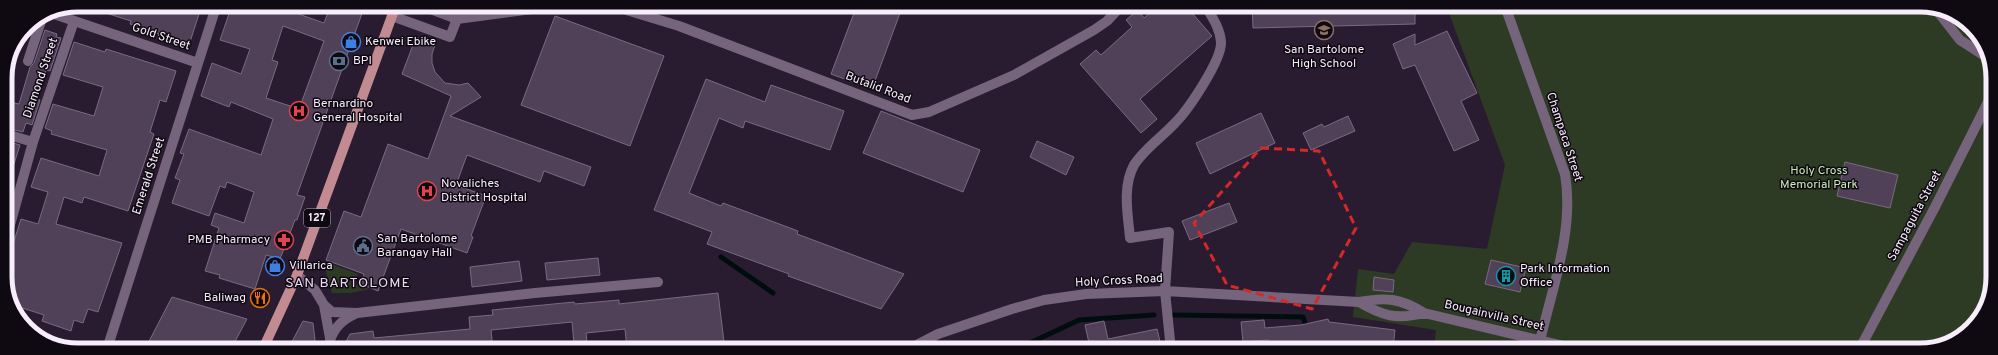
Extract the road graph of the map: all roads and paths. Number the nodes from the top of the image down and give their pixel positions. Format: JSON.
{"nodes":[{"id":1,"x":214,"y":12,"type":"edge"},
{"id":2,"x":393,"y":12,"type":"edge"},
{"id":3,"x":438,"y":12,"type":"edge"},
{"id":4,"x":510,"y":12,"type":"edge"},
{"id":5,"x":633,"y":12,"type":"edge"},
{"id":6,"x":1115,"y":12,"type":"edge"},
{"id":7,"x":1209,"y":12,"type":"edge"},
{"id":8,"x":1507,"y":12,"type":"edge"},
{"id":9,"x":58,"y":15,"type":"edge"},
{"id":10,"x":392,"y":16,"type":"junction"},
{"id":11,"x":1941,"y":16,"type":"edge"},
{"id":12,"x":457,"y":19,"type":"junction"},
{"id":13,"x":74,"y":21,"type":"junction"},
{"id":14,"x":40,"y":24,"type":"edge"},
{"id":15,"x":1981,"y":54,"type":"edge"},
{"id":16,"x":28,"y":61,"type":"dead end"},
{"id":17,"x":198,"y":63,"type":"junction"},
{"id":18,"x":1986,"y":106,"type":"edge"},
{"id":19,"x":12,"y":136,"type":"edge"},
{"id":20,"x":33,"y":142,"type":"junction"},
{"id":21,"x":12,"y":218,"type":"edge"},
{"id":22,"x":298,"y":275,"type":"junction"},
{"id":23,"x":658,"y":282,"type":"dead end"},
{"id":24,"x":1165,"y":291,"type":"junction"},
{"id":25,"x":1341,"y":301,"type":"joint"},
{"id":26,"x":1359,"y":302,"type":"junction"},
{"id":27,"x":324,"y":305,"type":"junction"},
{"id":28,"x":357,"y":313,"type":"junction"},
{"id":29,"x":1424,"y":313,"type":"junction"},
{"id":30,"x":109,"y":343,"type":"edge"},
{"id":31,"x":266,"y":343,"type":"edge"},
{"id":32,"x":331,"y":343,"type":"edge"},
{"id":33,"x":331,"y":343,"type":"edge"},
{"id":34,"x":920,"y":343,"type":"edge"},
{"id":35,"x":1170,"y":343,"type":"edge"},
{"id":36,"x":1532,"y":343,"type":"edge"},
{"id":37,"x":1539,"y":343,"type":"edge"},
{"id":38,"x":1863,"y":343,"type":"edge"}],
"edges":[{"from":1,"to":17,"type":"street","name":"Emerald Street"},
{"from":2,"to":10,"type":"main road","number":"127"},
{"from":3,"to":12,"type":"street"},
{"from":4,"to":12,"type":"street"},
{"from":5,"to":6,"type":"street","name":"Butalid Road"},
{"from":7,"to":24,"type":"street"},
{"from":8,"to":37,"type":"street","name":"Champaca Street"},
{"from":9,"to":13,"type":"street","name":"Gold Street"},
{"from":10,"to":12,"type":"street"},
{"from":10,"to":22,"type":"main road","number":"127"},
{"from":11,"to":15,"type":"street"},
{"from":13,"to":17,"type":"street","name":"Gold Street"},
{"from":13,"to":20,"type":"street","name":"Diamond Street"},
{"from":14,"to":16,"type":"street"},
{"from":17,"to":30,"type":"street","name":"Emerald Street"},
{"from":18,"to":38,"type":"street","name":"Sampaguita Street"},
{"from":19,"to":20,"type":"street"},
{"from":20,"to":21,"type":"street","name":"Diamond Street"},
{"from":22,"to":27,"type":"street"},
{"from":22,"to":31,"type":"main road","number":"127"},
{"from":23,"to":28,"type":"street"},
{"from":24,"to":25,"type":"street","name":"Holy Cross Road"},
{"from":24,"to":34,"type":"street","name":"Holy Cross Road"},
{"from":24,"to":35,"type":"street"},
{"from":25,"to":26,"type":"street","name":"Bougainvilla Street"},
{"from":26,"to":29,"type":"street","name":"Bougainvilla Street"},
{"from":26,"to":29,"type":"street","name":"Bougainvilla Street"},
{"from":27,"to":28,"type":"street"},
{"from":27,"to":32,"type":"street"},
{"from":28,"to":33,"type":"street"},
{"from":29,"to":36,"type":"street","name":"Bougainvilla Street"}]}
